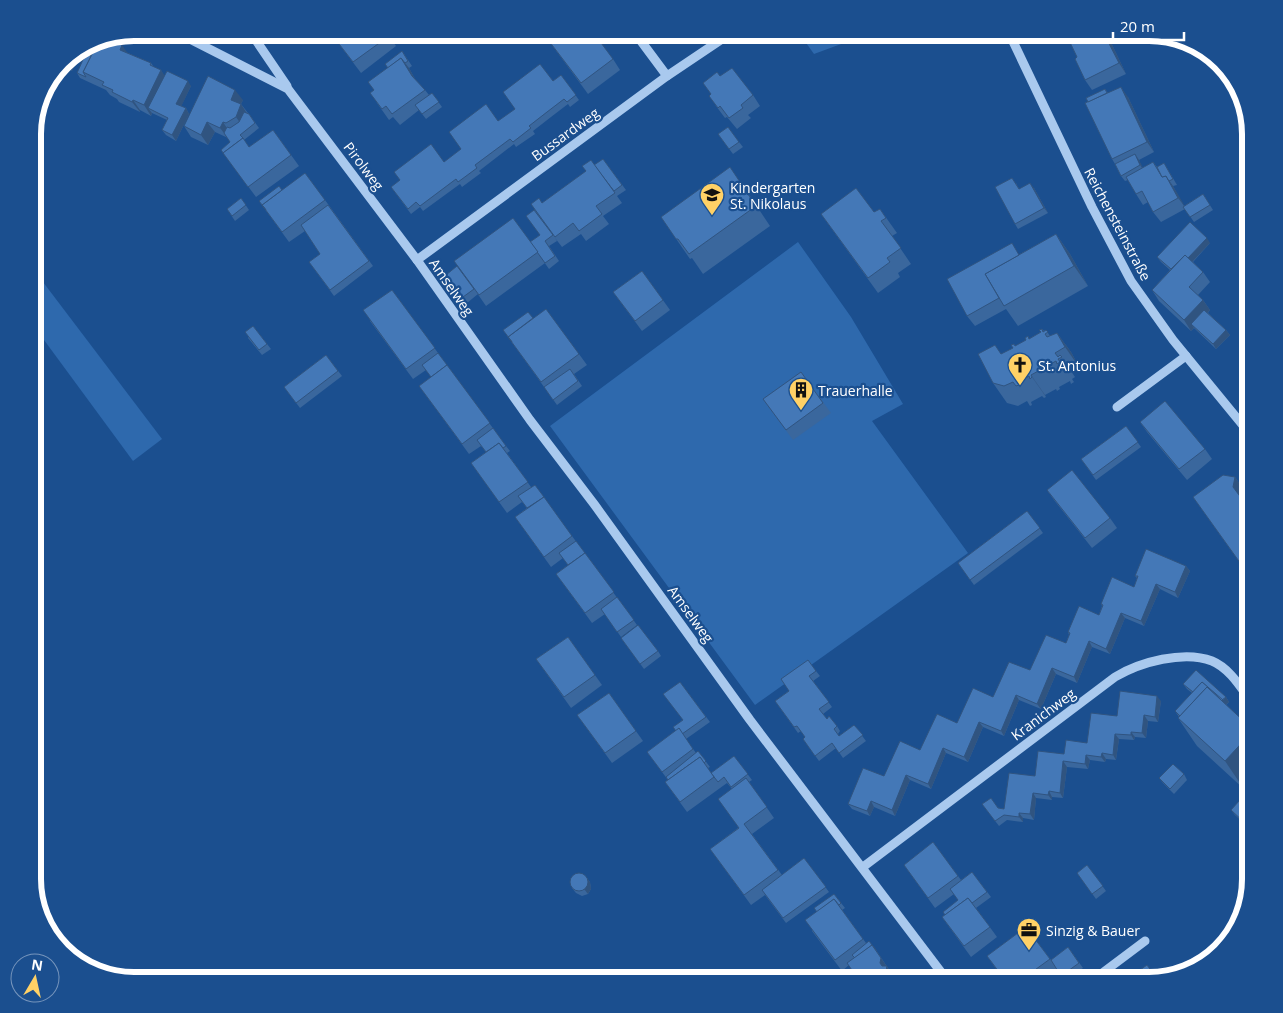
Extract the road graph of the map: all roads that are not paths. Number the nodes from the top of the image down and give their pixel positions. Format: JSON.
{"nodes":[{"id":1,"x":195,"y":41,"type":"edge"},
{"id":2,"x":257,"y":41,"type":"edge"},
{"id":3,"x":642,"y":41,"type":"edge"},
{"id":4,"x":718,"y":41,"type":"edge"},
{"id":5,"x":1013,"y":41,"type":"edge"},
{"id":6,"x":668,"y":76,"type":"junction"},
{"id":7,"x":288,"y":89,"type":"junction"},
{"id":8,"x":416,"y":260,"type":"junction"},
{"id":9,"x":1186,"y":356,"type":"junction"},
{"id":10,"x":1118,"y":407,"type":"dead end"},
{"id":11,"x":1242,"y":424,"type":"edge"},
{"id":12,"x":1242,"y":689,"type":"edge"},
{"id":13,"x":862,"y":867,"type":"junction"},
{"id":14,"x":1145,"y":941,"type":"dead end"},
{"id":15,"x":941,"y":972,"type":"edge"},
{"id":16,"x":1104,"y":972,"type":"edge"}],
"edges":[{"from":1,"to":7,"type":"street","name":"Pirolweg"},
{"from":2,"to":7,"type":"street","name":"Pirolweg"},
{"from":3,"to":6,"type":"street"},
{"from":4,"to":6,"type":"street","name":"Bussardweg"},
{"from":5,"to":9,"type":"street","name":"Reichensteinstraße"},
{"from":6,"to":8,"type":"street","name":"Bussardweg"},
{"from":7,"to":8,"type":"street","name":"Pirolweg"},
{"from":8,"to":13,"type":"street","name":"Amselweg"},
{"from":9,"to":10,"type":"street"},
{"from":9,"to":11,"type":"street","name":"Reichensteinstraße"},
{"from":12,"to":13,"type":"street","name":"Kranichweg"},
{"from":13,"to":15,"type":"street","name":"Amselweg"},
{"from":14,"to":16,"type":"street"}]}
